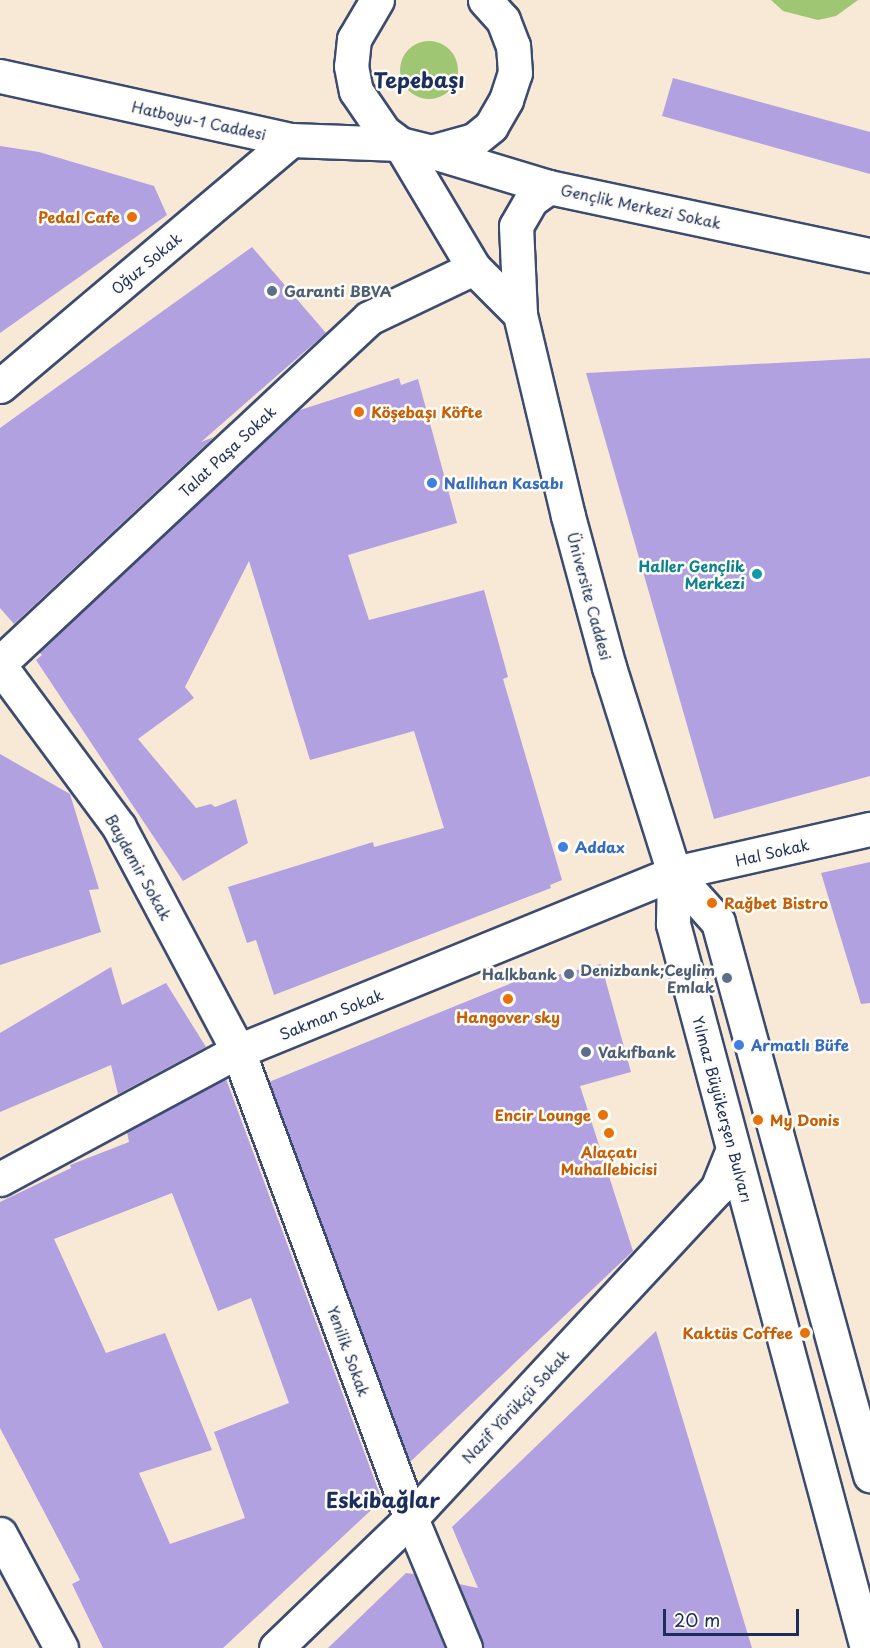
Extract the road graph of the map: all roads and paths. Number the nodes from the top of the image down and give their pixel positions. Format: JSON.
{"nodes":[{"id":1,"x":377,"y":0,"type":"edge"},
{"id":2,"x":485,"y":0,"type":"edge"},
{"id":3,"x":0,"y":76,"type":"edge"},
{"id":4,"x":491,"y":126,"type":"junction"},
{"id":5,"x":291,"y":140,"type":"junction"},
{"id":6,"x":416,"y":148,"type":"junction"},
{"id":7,"x":502,"y":172,"type":"junction"},
{"id":8,"x":549,"y":187,"type":"junction"},
{"id":9,"x":516,"y":226,"type":"junction"},
{"id":10,"x":870,"y":255,"type":"edge"},
{"id":11,"x":474,"y":268,"type":"junction"},
{"id":12,"x":520,"y":314,"type":"junction"},
{"id":13,"x":0,"y":386,"type":"edge"},
{"id":14,"x":0,"y":665,"type":"edge"},
{"id":15,"x":870,"y":829,"type":"edge"},
{"id":16,"x":674,"y":873,"type":"junction"},
{"id":17,"x":238,"y":1051,"type":"junction"},
{"id":18,"x":733,"y":1149,"type":"junction"},
{"id":19,"x":0,"y":1179,"type":"edge"},
{"id":20,"x":870,"y":1475,"type":"edge"},
{"id":21,"x":411,"y":1518,"type":"junction"},
{"id":22,"x":0,"y":1534,"type":"edge"},
{"id":23,"x":61,"y":1648,"type":"edge"},
{"id":24,"x":276,"y":1648,"type":"edge"},
{"id":25,"x":465,"y":1648,"type":"edge"},
{"id":26,"x":867,"y":1648,"type":"edge"}],
"edges":[{"from":1,"to":6,"type":"street"},
{"from":2,"to":4,"type":"street"},
{"from":3,"to":5,"type":"street","name":"Hatboyu-1 Caddesi"},
{"from":4,"to":6,"type":"street"},
{"from":4,"to":7,"type":"street"},
{"from":5,"to":6,"type":"street","name":"Hatboyu-1 Caddesi"},
{"from":5,"to":13,"type":"street","name":"Oğuz Sokak"},
{"from":6,"to":7,"type":"street"},
{"from":6,"to":11,"type":"street"},
{"from":7,"to":8,"type":"street"},
{"from":7,"to":9,"type":"street"},
{"from":8,"to":9,"type":"street","name":"Gençlik Merkezi Sokak"},
{"from":8,"to":10,"type":"street","name":"Gençlik Merkezi Sokak"},
{"from":9,"to":12,"type":"street"},
{"from":11,"to":12,"type":"street"},
{"from":11,"to":14,"type":"street","name":"Talat Paşa Sokak"},
{"from":12,"to":16,"type":"street","name":"Üniversite Caddesi"},
{"from":14,"to":17,"type":"street","name":"Baydemir Sokak"},
{"from":15,"to":16,"type":"street","name":"Hal Sokak"},
{"from":16,"to":17,"type":"street","name":"Sakman Sokak"},
{"from":16,"to":18,"type":"street","name":"Yılmaz Büyükerşen Bulvarı"},
{"from":16,"to":20,"type":"street"},
{"from":17,"to":19,"type":"street","name":"Sakman Sokak"},
{"from":17,"to":21,"type":"street","name":"Yenilik Sokak"},
{"from":18,"to":21,"type":"street","name":"Nazif Yörükçü Sokak"},
{"from":18,"to":26,"type":"street","name":"Yılmaz Büyükerşen Bulvarı"},
{"from":21,"to":24,"type":"street","name":"Nazif Yörükçü Sokak"},
{"from":21,"to":25,"type":"street","name":"Yenilik Sokak"},
{"from":22,"to":23,"type":"street"}]}
